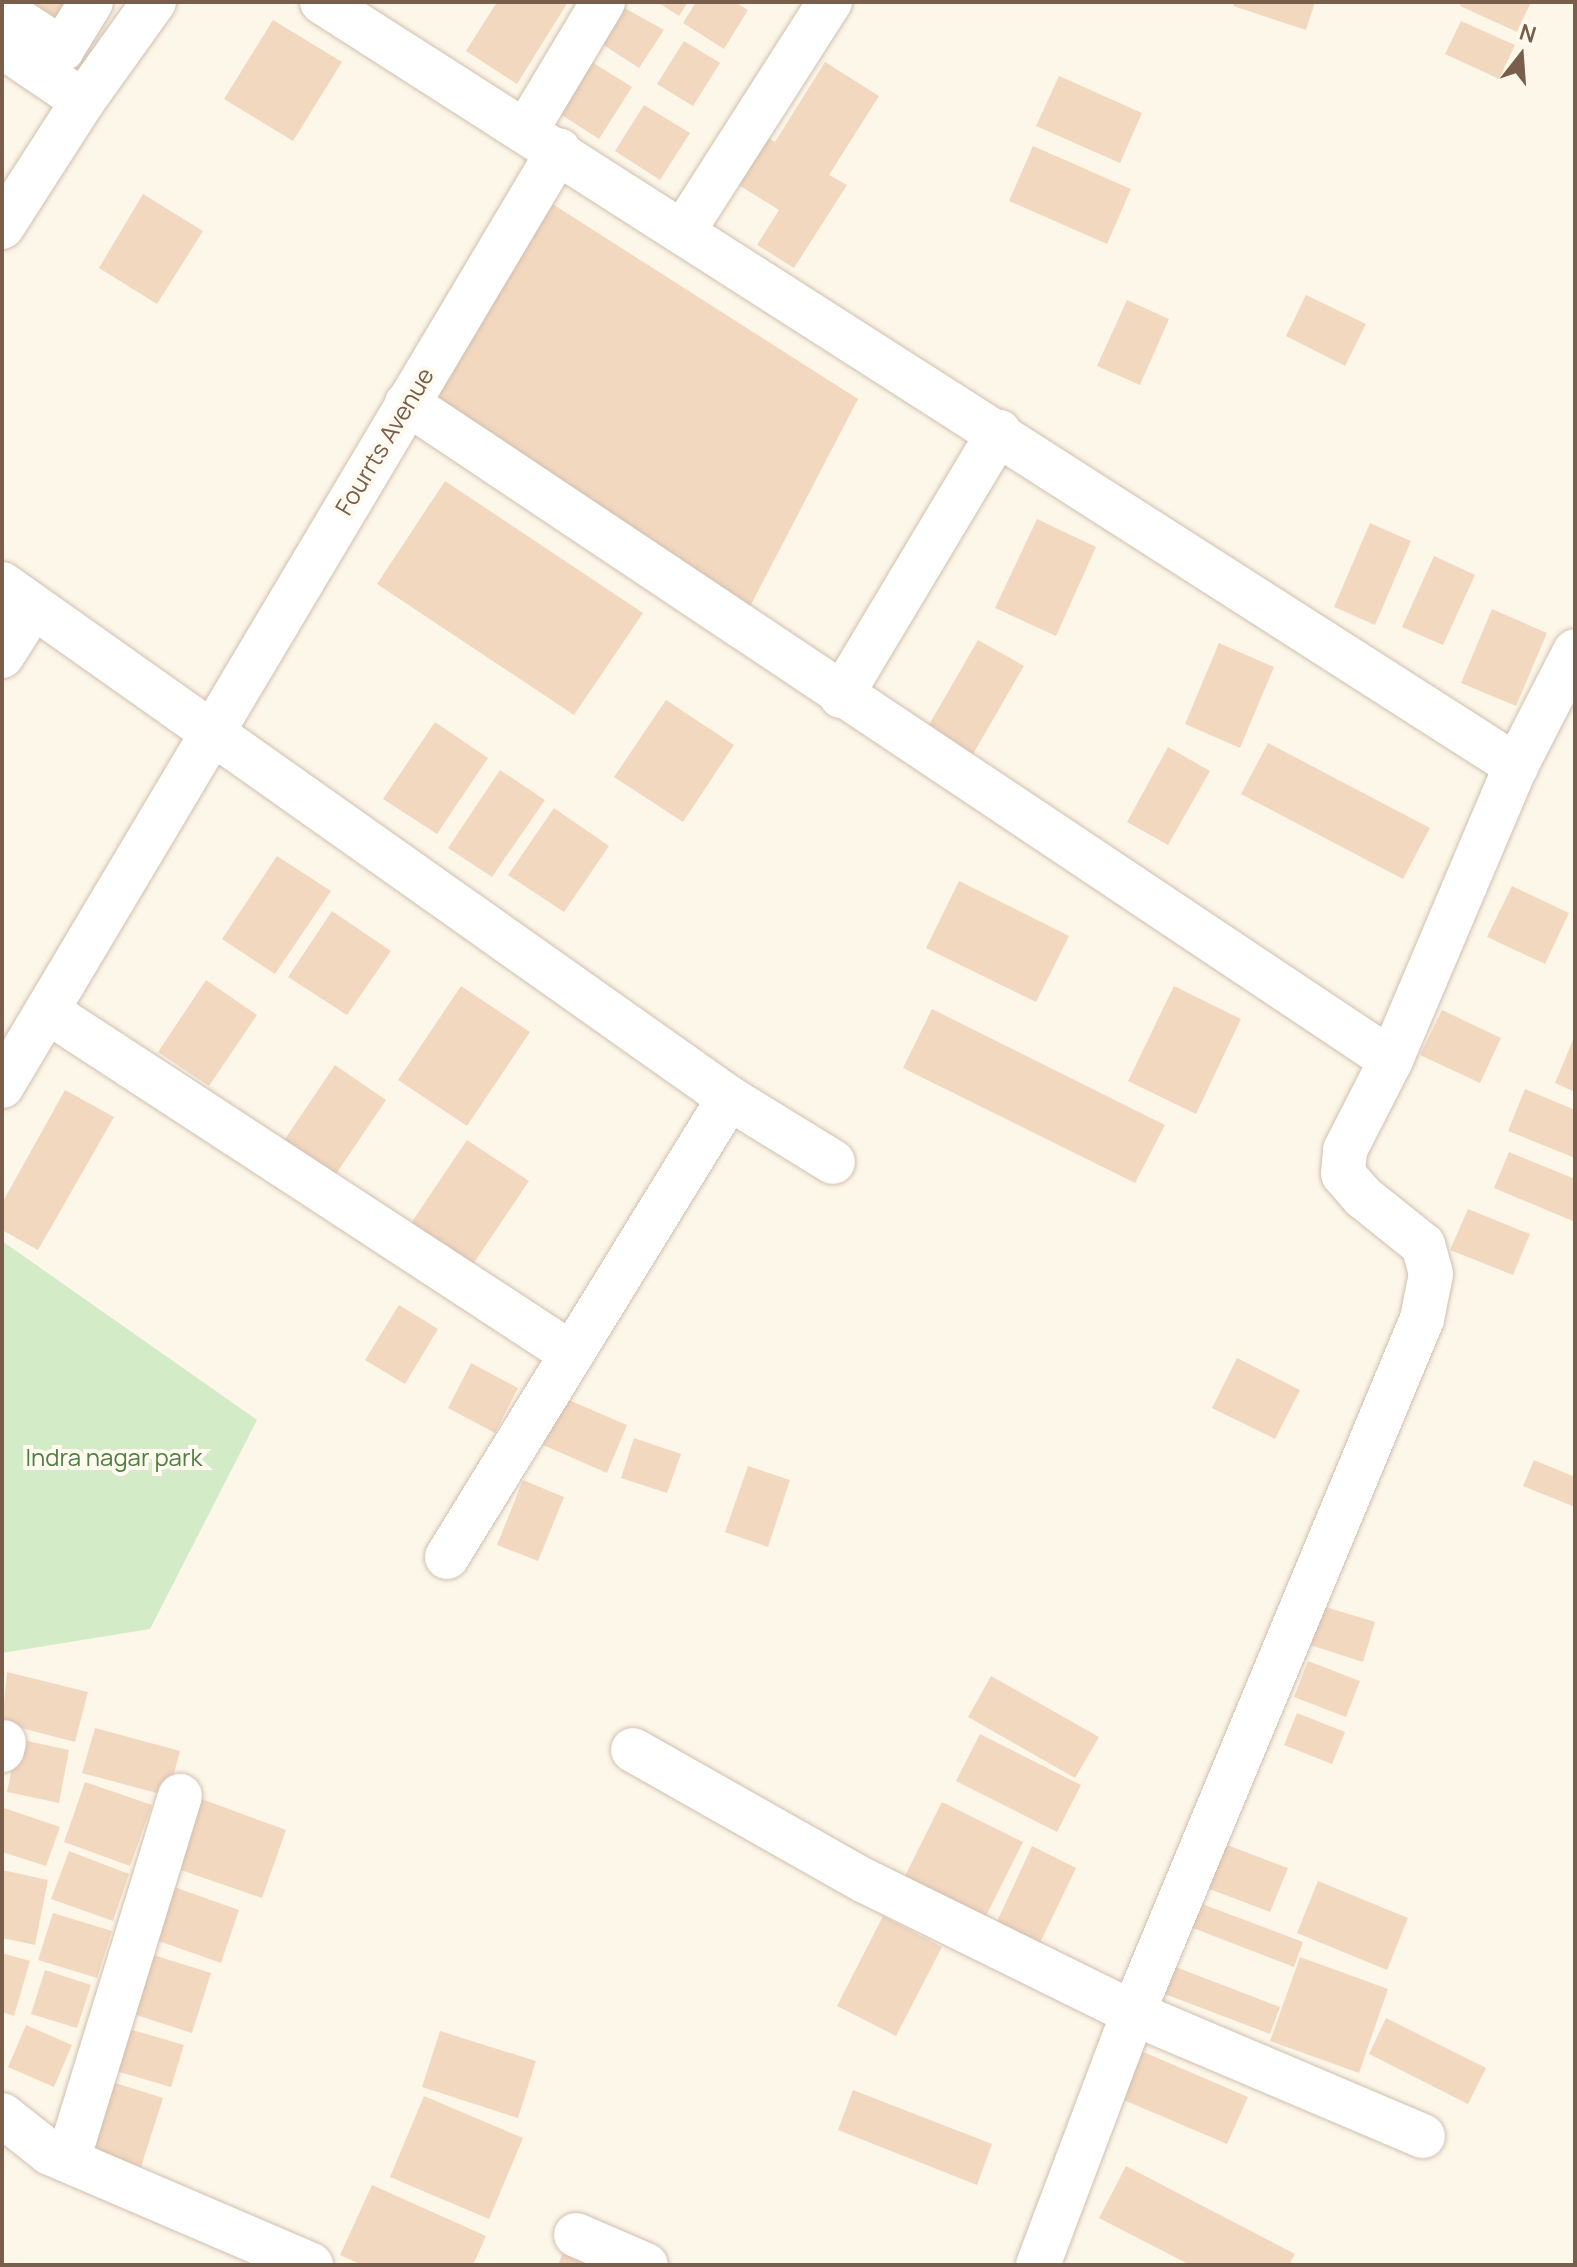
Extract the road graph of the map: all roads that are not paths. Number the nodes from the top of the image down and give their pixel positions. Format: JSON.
{"nodes":[{"id":1,"x":91,"y":2,"type":"edge"},
{"id":2,"x":154,"y":2,"type":"edge"},
{"id":3,"x":322,"y":2,"type":"edge"},
{"id":4,"x":603,"y":2,"type":"edge"},
{"id":5,"x":830,"y":2,"type":"edge"},
{"id":6,"x":2,"y":10,"type":"edge"},
{"id":7,"x":2,"y":46,"type":"edge"},
{"id":8,"x":83,"y":101,"type":"junction"},
{"id":9,"x":543,"y":140,"type":"junction"},
{"id":10,"x":2,"y":227,"type":"edge"},
{"id":11,"x":684,"y":230,"type":"junction"},
{"id":12,"x":407,"y":403,"type":"junction"},
{"id":13,"x":999,"y":432,"type":"junction"},
{"id":14,"x":17,"y":596,"type":"edge"},
{"id":15,"x":1575,"y":651,"type":"edge"},
{"id":16,"x":2,"y":656,"type":"edge"},
{"id":17,"x":841,"y":696,"type":"junction"},
{"id":18,"x":209,"y":733,"type":"junction"},
{"id":19,"x":1516,"y":766,"type":"junction"},
{"id":20,"x":47,"y":1011,"type":"junction"},
{"id":21,"x":1391,"y":1060,"type":"junction"},
{"id":22,"x":2,"y":1086,"type":"edge"},
{"id":23,"x":729,"y":1098,"type":"junction"},
{"id":24,"x":833,"y":1162,"type":"dead end"},
{"id":25,"x":572,"y":1354,"type":"junction"},
{"id":26,"x":447,"y":1557,"type":"dead end"},
{"id":27,"x":633,"y":1750,"type":"dead end"},
{"id":28,"x":180,"y":1796,"type":"dead end"},
{"id":29,"x":1133,"y":2013,"type":"junction"},
{"id":30,"x":2,"y":2115,"type":"edge"},
{"id":31,"x":1423,"y":2136,"type":"dead end"},
{"id":32,"x":68,"y":2160,"type":"junction"},
{"id":33,"x":576,"y":2235,"type":"dead end"},
{"id":34,"x":311,"y":2265,"type":"edge"},
{"id":35,"x":646,"y":2265,"type":"edge"},
{"id":36,"x":1038,"y":2265,"type":"edge"}],
"edges":[{"from":1,"to":6,"type":"street"},
{"from":2,"to":8,"type":"street"},
{"from":3,"to":9,"type":"street"},
{"from":4,"to":9,"type":"street","name":"Fourrts Avenue"},
{"from":5,"to":11,"type":"street"},
{"from":7,"to":8,"type":"street"},
{"from":8,"to":10,"type":"street"},
{"from":9,"to":11,"type":"street"},
{"from":9,"to":12,"type":"street","name":"Fourrts Avenue"},
{"from":11,"to":13,"type":"street"},
{"from":12,"to":17,"type":"street"},
{"from":12,"to":18,"type":"street","name":"Fourrts Avenue"},
{"from":13,"to":17,"type":"street"},
{"from":13,"to":19,"type":"street"},
{"from":14,"to":16,"type":"street"},
{"from":14,"to":18,"type":"street"},
{"from":15,"to":19,"type":"street"},
{"from":17,"to":21,"type":"street"},
{"from":18,"to":20,"type":"street","name":"Fourrts Avenue"},
{"from":18,"to":23,"type":"street"},
{"from":19,"to":21,"type":"street"},
{"from":20,"to":22,"type":"street","name":"Fourrts Avenue"},
{"from":20,"to":25,"type":"street"},
{"from":21,"to":29,"type":"street"},
{"from":23,"to":24,"type":"street"},
{"from":23,"to":25,"type":"street"},
{"from":25,"to":26,"type":"street"},
{"from":27,"to":29,"type":"street"},
{"from":28,"to":32,"type":"street"},
{"from":29,"to":31,"type":"street"},
{"from":29,"to":36,"type":"street"},
{"from":30,"to":32,"type":"street"},
{"from":32,"to":34,"type":"street"},
{"from":33,"to":35,"type":"street"}]}
